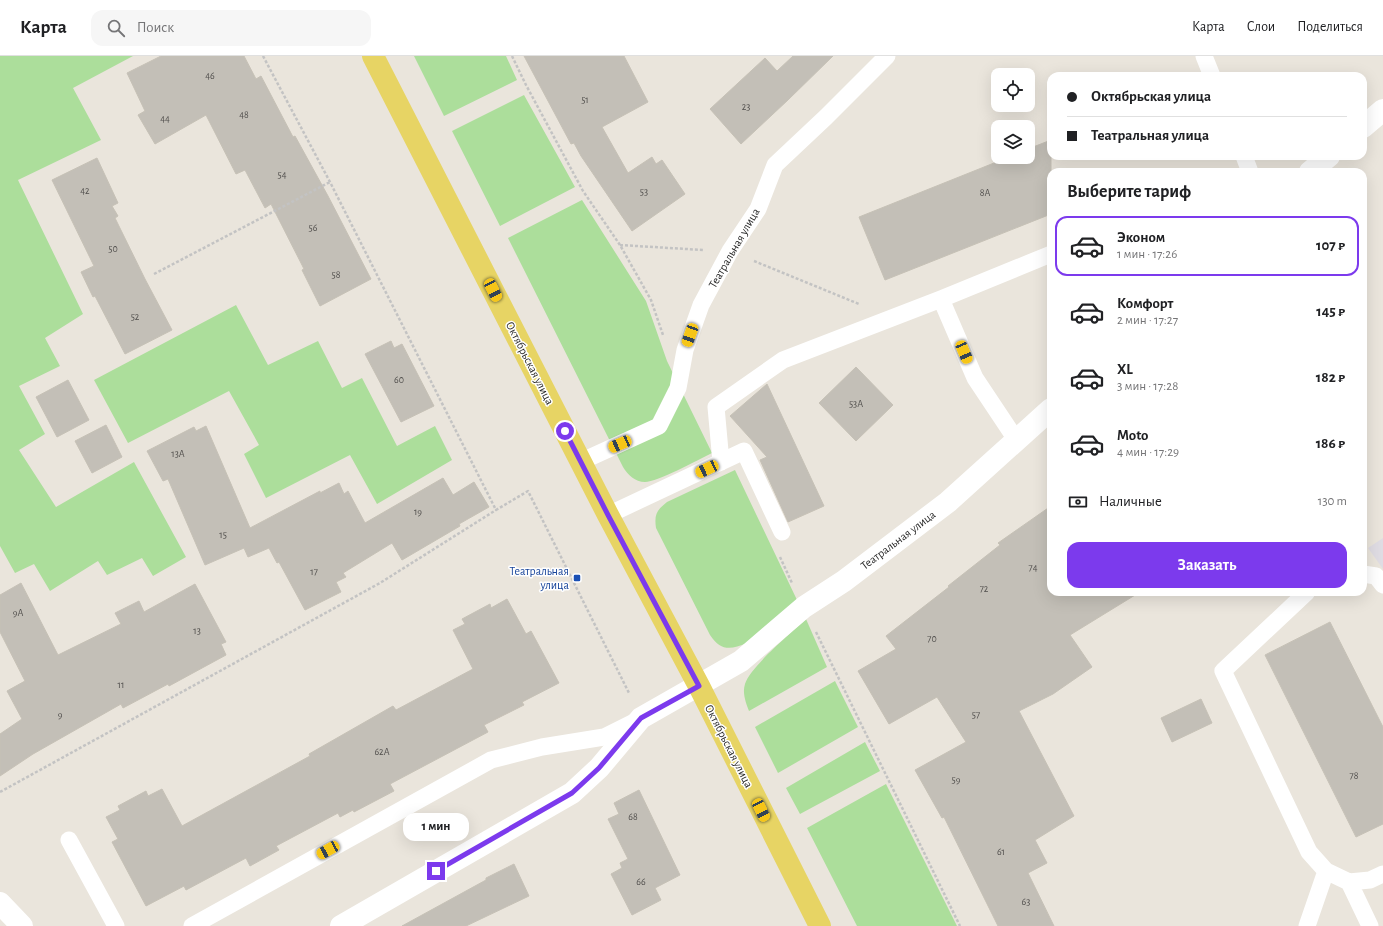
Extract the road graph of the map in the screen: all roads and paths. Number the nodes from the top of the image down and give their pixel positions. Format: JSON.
{"nodes":[{"id":1,"x":263,"y":56,"type":"edge"},
{"id":2,"x":373,"y":56,"type":"edge"},
{"id":3,"x":512,"y":56,"type":"edge"},
{"id":4,"x":887,"y":56,"type":"edge"},
{"id":5,"x":1204,"y":56,"type":"edge"},
{"id":6,"x":1210,"y":72,"type":"edge"},
{"id":7,"x":1383,"y":110,"type":"edge"},
{"id":8,"x":1367,"y":124,"type":"edge"},
{"id":9,"x":1324,"y":160,"type":"edge"},
{"id":10,"x":1315,"y":168,"type":"edge"},
{"id":11,"x":330,"y":182,"type":"junction"},
{"id":12,"x":620,"y":245,"type":"junction"},
{"id":13,"x":730,"y":251,"type":"junction"},
{"id":14,"x":1047,"y":256,"type":"edge"},
{"id":15,"x":154,"y":274,"type":"dead end"},
{"id":16,"x":941,"y":299,"type":"junction"},
{"id":17,"x":892,"y":317,"type":"junction"},
{"id":18,"x":664,"y":337,"type":"dead end"},
{"id":19,"x":1047,"y":413,"type":"edge"},
{"id":20,"x":1017,"y":441,"type":"junction"},
{"id":21,"x":580,"y":462,"type":"junction"},
{"id":22,"x":721,"y":462,"type":"junction"},
{"id":23,"x":496,"y":510,"type":"junction"},
{"id":24,"x":608,"y":515,"type":"junction"},
{"id":25,"x":782,"y":532,"type":"dead end"},
{"id":26,"x":780,"y":557,"type":"dead end"},
{"id":27,"x":1367,"y":575,"type":"edge"},
{"id":28,"x":1383,"y":585,"type":"edge"},
{"id":29,"x":1303,"y":596,"type":"edge"},
{"id":30,"x":804,"y":607,"type":"junction"},
{"id":31,"x":699,"y":686,"type":"junction"},
{"id":32,"x":641,"y":718,"type":"junction"},
{"id":33,"x":0,"y":792,"type":"edge"},
{"id":34,"x":69,"y":840,"type":"dead end"},
{"id":35,"x":1326,"y":871,"type":"junction"},
{"id":36,"x":1383,"y":874,"type":"edge"},
{"id":37,"x":1349,"y":882,"type":"junction"},
{"id":38,"x":0,"y":903,"type":"edge"},
{"id":39,"x":22,"y":926,"type":"edge"},
{"id":40,"x":116,"y":926,"type":"edge"},
{"id":41,"x":192,"y":926,"type":"edge"},
{"id":42,"x":341,"y":926,"type":"edge"},
{"id":43,"x":820,"y":926,"type":"edge"},
{"id":44,"x":960,"y":926,"type":"edge"},
{"id":45,"x":1307,"y":926,"type":"edge"},
{"id":46,"x":1370,"y":926,"type":"edge"}],
"edges":[{"from":1,"to":11,"type":"path"},
{"from":2,"to":21,"type":"main road","name":"Октябрьская улица"},
{"from":3,"to":12,"type":"path"},
{"from":4,"to":13,"type":"lane","name":"Театральная улица"},
{"from":5,"to":6,"type":"lane"},
{"from":7,"to":8,"type":"street"},
{"from":9,"to":10,"type":"street"},
{"from":11,"to":15,"type":"path"},
{"from":11,"to":23,"type":"path"},
{"from":12,"to":13,"type":"path"},
{"from":12,"to":18,"type":"path"},
{"from":13,"to":17,"type":"path"},
{"from":13,"to":21,"type":"lane","name":"Театральная улица"},
{"from":14,"to":16,"type":"lane"},
{"from":16,"to":17,"type":"lane"},
{"from":16,"to":20,"type":"lane"},
{"from":17,"to":22,"type":"lane"},
{"from":19,"to":20,"type":"street","name":"Театральная улица"},
{"from":20,"to":30,"type":"street","name":"Театральная улица"},
{"from":21,"to":24,"type":"main road","name":"Октябрьская улица"},
{"from":22,"to":24,"type":"lane"},
{"from":22,"to":25,"type":"lane"},
{"from":23,"to":32,"type":"path"},
{"from":23,"to":33,"type":"path"},
{"from":24,"to":31,"type":"main road","name":"Октябрьская улица"},
{"from":26,"to":30,"type":"path"},
{"from":27,"to":28,"type":"lane"},
{"from":29,"to":35,"type":"lane"},
{"from":30,"to":31,"type":"street","name":"Театральная улица"},
{"from":30,"to":44,"type":"path"},
{"from":31,"to":32,"type":"street","name":"Театральная улица"},
{"from":31,"to":43,"type":"main road","name":"Октябрьская улица"},
{"from":32,"to":41,"type":"lane"},
{"from":32,"to":42,"type":"street","name":"Театральная улица"},
{"from":34,"to":40,"type":"lane"},
{"from":35,"to":37,"type":"lane"},
{"from":35,"to":45,"type":"lane"},
{"from":36,"to":37,"type":"lane"},
{"from":37,"to":46,"type":"lane"},
{"from":38,"to":39,"type":"street"}]}
